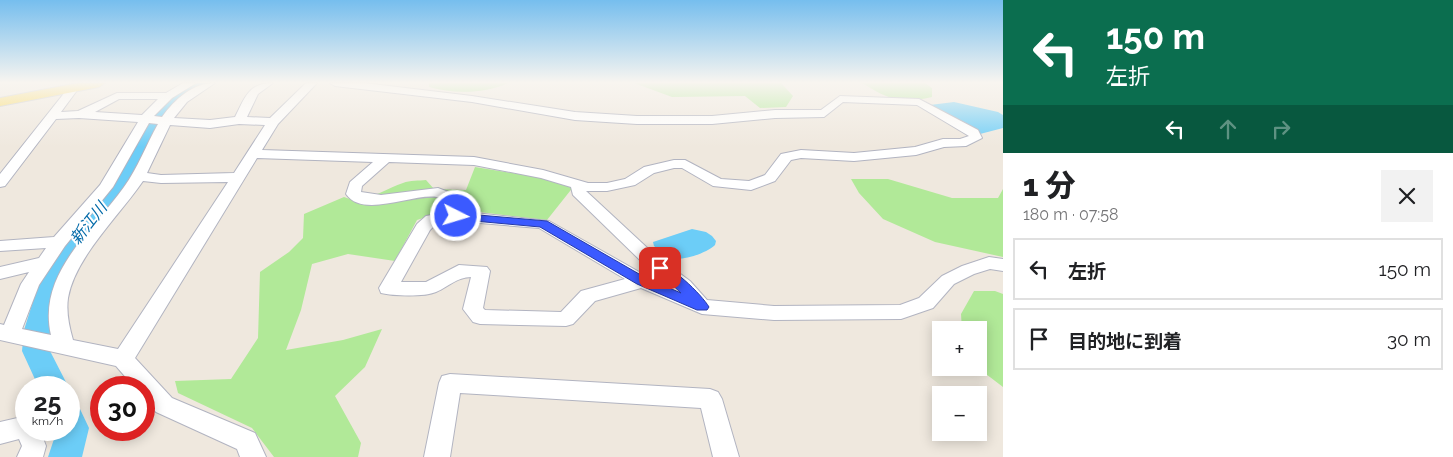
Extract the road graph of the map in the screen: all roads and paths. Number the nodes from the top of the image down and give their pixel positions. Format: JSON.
{"nodes":[{"id":1,"x":60,"y":104,"type":"edge"},
{"id":2,"x":104,"y":104,"type":"edge"},
{"id":3,"x":164,"y":104,"type":"edge"},
{"id":4,"x":178,"y":104,"type":"edge"},
{"id":5,"x":248,"y":104,"type":"edge"},
{"id":6,"x":288,"y":104,"type":"edge"},
{"id":7,"x":504,"y":104,"type":"edge"},
{"id":8,"x":834,"y":104,"type":"edge"},
{"id":9,"x":923,"y":104,"type":"edge"},
{"id":10,"x":79,"y":114,"type":"junction"},
{"id":11,"x":50,"y":116,"type":"junction"},
{"id":12,"x":157,"y":120,"type":"junction"},
{"id":13,"x":240,"y":120,"type":"junction"},
{"id":14,"x":272,"y":122,"type":"junction"},
{"id":15,"x":254,"y":154,"type":"junction"},
{"id":16,"x":386,"y":158,"type":"junction"},
{"id":17,"x":6,"y":166,"type":"edge"},
{"id":18,"x":138,"y":176,"type":"junction"},
{"id":19,"x":237,"y":177,"type":"junction"},
{"id":20,"x":0,"y":183,"type":"edge"},
{"id":21,"x":578,"y":185,"type":"junction"},
{"id":22,"x":456,"y":216,"type":"junction"},
{"id":23,"x":59,"y":242,"type":"junction"},
{"id":24,"x":0,"y":246,"type":"edge"},
{"id":25,"x":43,"y":264,"type":"junction"},
{"id":26,"x":1003,"y":265,"type":"edge"},
{"id":27,"x":0,"y":273,"type":"edge"},
{"id":28,"x":642,"y":281,"type":"junction"},
{"id":29,"x":702,"y":307,"type":"junction"},
{"id":30,"x":5,"y":333,"type":"edge"},
{"id":31,"x":55,"y":344,"type":"junction"},
{"id":32,"x":123,"y":359,"type":"junction"},
{"id":33,"x":15,"y":431,"type":"edge"},
{"id":34,"x":0,"y":433,"type":"edge"},
{"id":35,"x":32,"y":441,"type":"edge"},
{"id":36,"x":30,"y":457,"type":"edge"},
{"id":37,"x":254,"y":457,"type":"edge"},
{"id":38,"x":436,"y":457,"type":"edge"},
{"id":39,"x":726,"y":457,"type":"edge"}],
"edges":[{"from":1,"to":11,"type":"street"},
{"from":2,"to":10,"type":"street"},
{"from":3,"to":12,"type":"street"},
{"from":4,"to":12,"type":"street"},
{"from":5,"to":13,"type":"street"},
{"from":6,"to":14,"type":"street"},
{"from":7,"to":8,"type":"street"},
{"from":9,"to":21,"type":"street"},
{"from":10,"to":11,"type":"street"},
{"from":10,"to":12,"type":"street"},
{"from":11,"to":17,"type":"street"},
{"from":12,"to":13,"type":"street"},
{"from":12,"to":18,"type":"street"},
{"from":12,"to":23,"type":"street"},
{"from":13,"to":14,"type":"street"},
{"from":14,"to":15,"type":"street"},
{"from":15,"to":16,"type":"street"},
{"from":15,"to":19,"type":"street"},
{"from":16,"to":21,"type":"street"},
{"from":16,"to":22,"type":"street"},
{"from":17,"to":20,"type":"street"},
{"from":18,"to":19,"type":"street"},
{"from":18,"to":31,"type":"street"},
{"from":19,"to":32,"type":"street"},
{"from":21,"to":29,"type":"street"},
{"from":22,"to":28,"type":"street"},
{"from":22,"to":28,"type":"street"},
{"from":23,"to":24,"type":"street"},
{"from":23,"to":25,"type":"street"},
{"from":25,"to":27,"type":"street"},
{"from":25,"to":30,"type":"street"},
{"from":26,"to":29,"type":"street"},
{"from":28,"to":29,"type":"street"},
{"from":30,"to":31,"type":"street"},
{"from":31,"to":32,"type":"street"},
{"from":32,"to":37,"type":"street"},
{"from":33,"to":34,"type":"street"},
{"from":35,"to":36,"type":"street"},
{"from":38,"to":39,"type":"street"}]}
